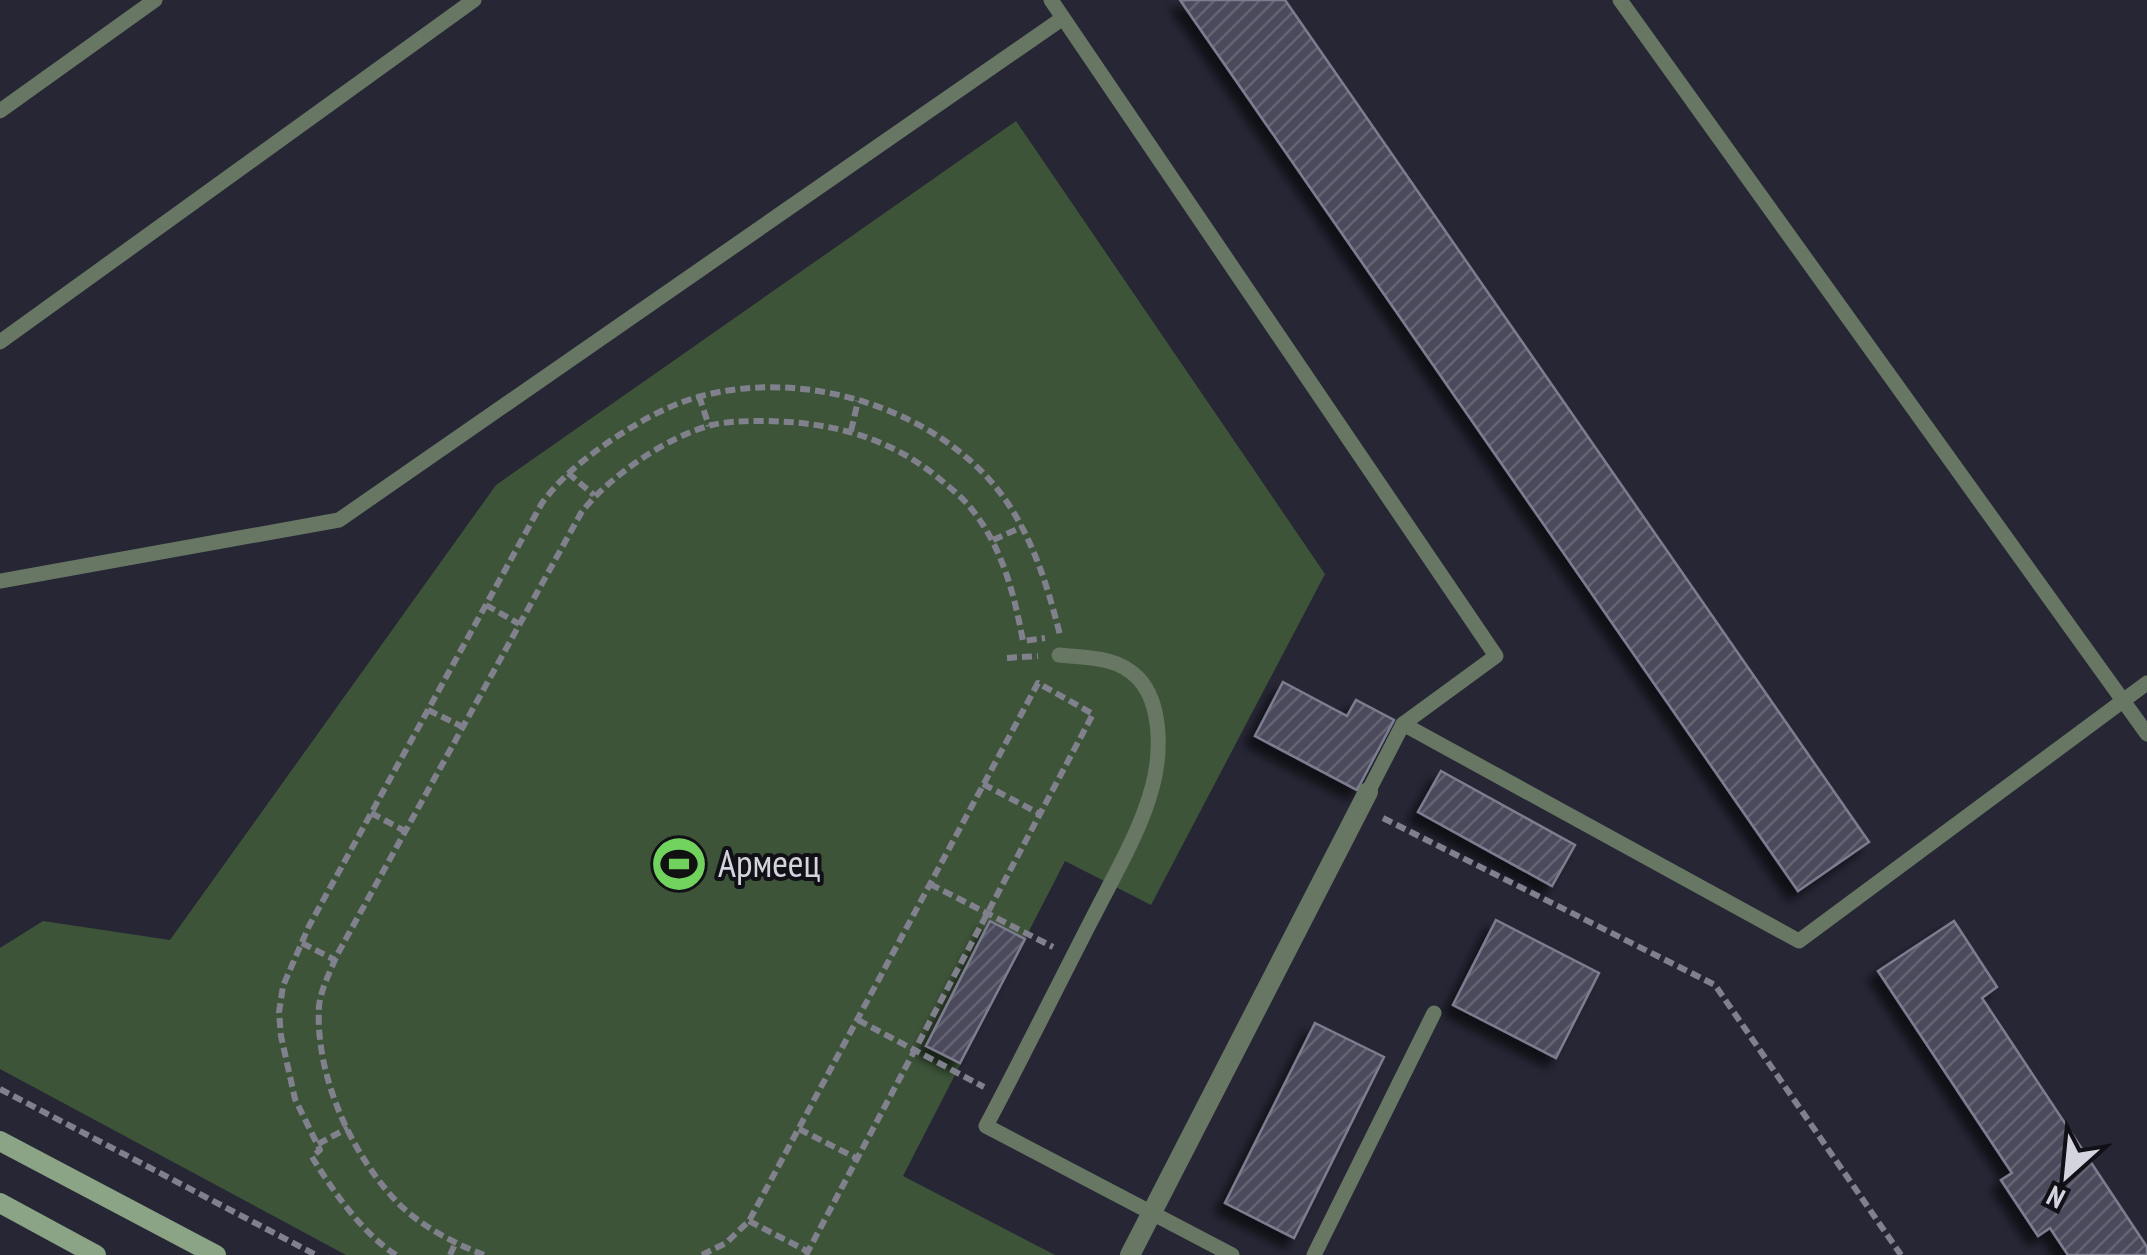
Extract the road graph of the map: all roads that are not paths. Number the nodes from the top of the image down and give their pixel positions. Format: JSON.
{"nodes":[{"id":1,"x":155,"y":0,"type":"edge"},
{"id":2,"x":474,"y":0,"type":"edge"},
{"id":3,"x":1051,"y":0,"type":"edge"},
{"id":4,"x":1620,"y":0,"type":"edge"},
{"id":5,"x":1063,"y":18,"type":"junction"},
{"id":6,"x":0,"y":111,"type":"edge"},
{"id":7,"x":0,"y":342,"type":"edge"},
{"id":8,"x":0,"y":580,"type":"edge"},
{"id":9,"x":1059,"y":655,"type":"dead end"},
{"id":10,"x":2147,"y":684,"type":"edge"},
{"id":11,"x":2124,"y":700,"type":"junction"},
{"id":12,"x":1404,"y":724,"type":"junction"},
{"id":13,"x":2147,"y":734,"type":"edge"},
{"id":14,"x":1364,"y":799,"type":"joint"},
{"id":15,"x":1434,"y":1013,"type":"dead end"},
{"id":16,"x":0,"y":1140,"type":"edge"},
{"id":17,"x":0,"y":1203,"type":"edge"},
{"id":18,"x":1151,"y":1213,"type":"junction"},
{"id":19,"x":96,"y":1255,"type":"edge"},
{"id":20,"x":216,"y":1255,"type":"edge"},
{"id":21,"x":1130,"y":1255,"type":"edge"},
{"id":22,"x":1232,"y":1255,"type":"edge"},
{"id":23,"x":1314,"y":1255,"type":"edge"}],
"edges":[{"from":1,"to":6,"type":"lane"},
{"from":2,"to":7,"type":"lane"},
{"from":3,"to":5,"type":"lane"},
{"from":4,"to":11,"type":"lane"},
{"from":5,"to":8,"type":"lane"},
{"from":5,"to":12,"type":"lane"},
{"from":9,"to":18,"type":"lane"},
{"from":10,"to":11,"type":"lane"},
{"from":11,"to":12,"type":"lane"},
{"from":11,"to":13,"type":"lane"},
{"from":12,"to":14,"type":"lane"},
{"from":14,"to":18,"type":"street"},
{"from":15,"to":23,"type":"lane"},
{"from":16,"to":20,"type":"main road"},
{"from":17,"to":19,"type":"main road"},
{"from":18,"to":21,"type":"street"},
{"from":18,"to":22,"type":"lane"}]}
